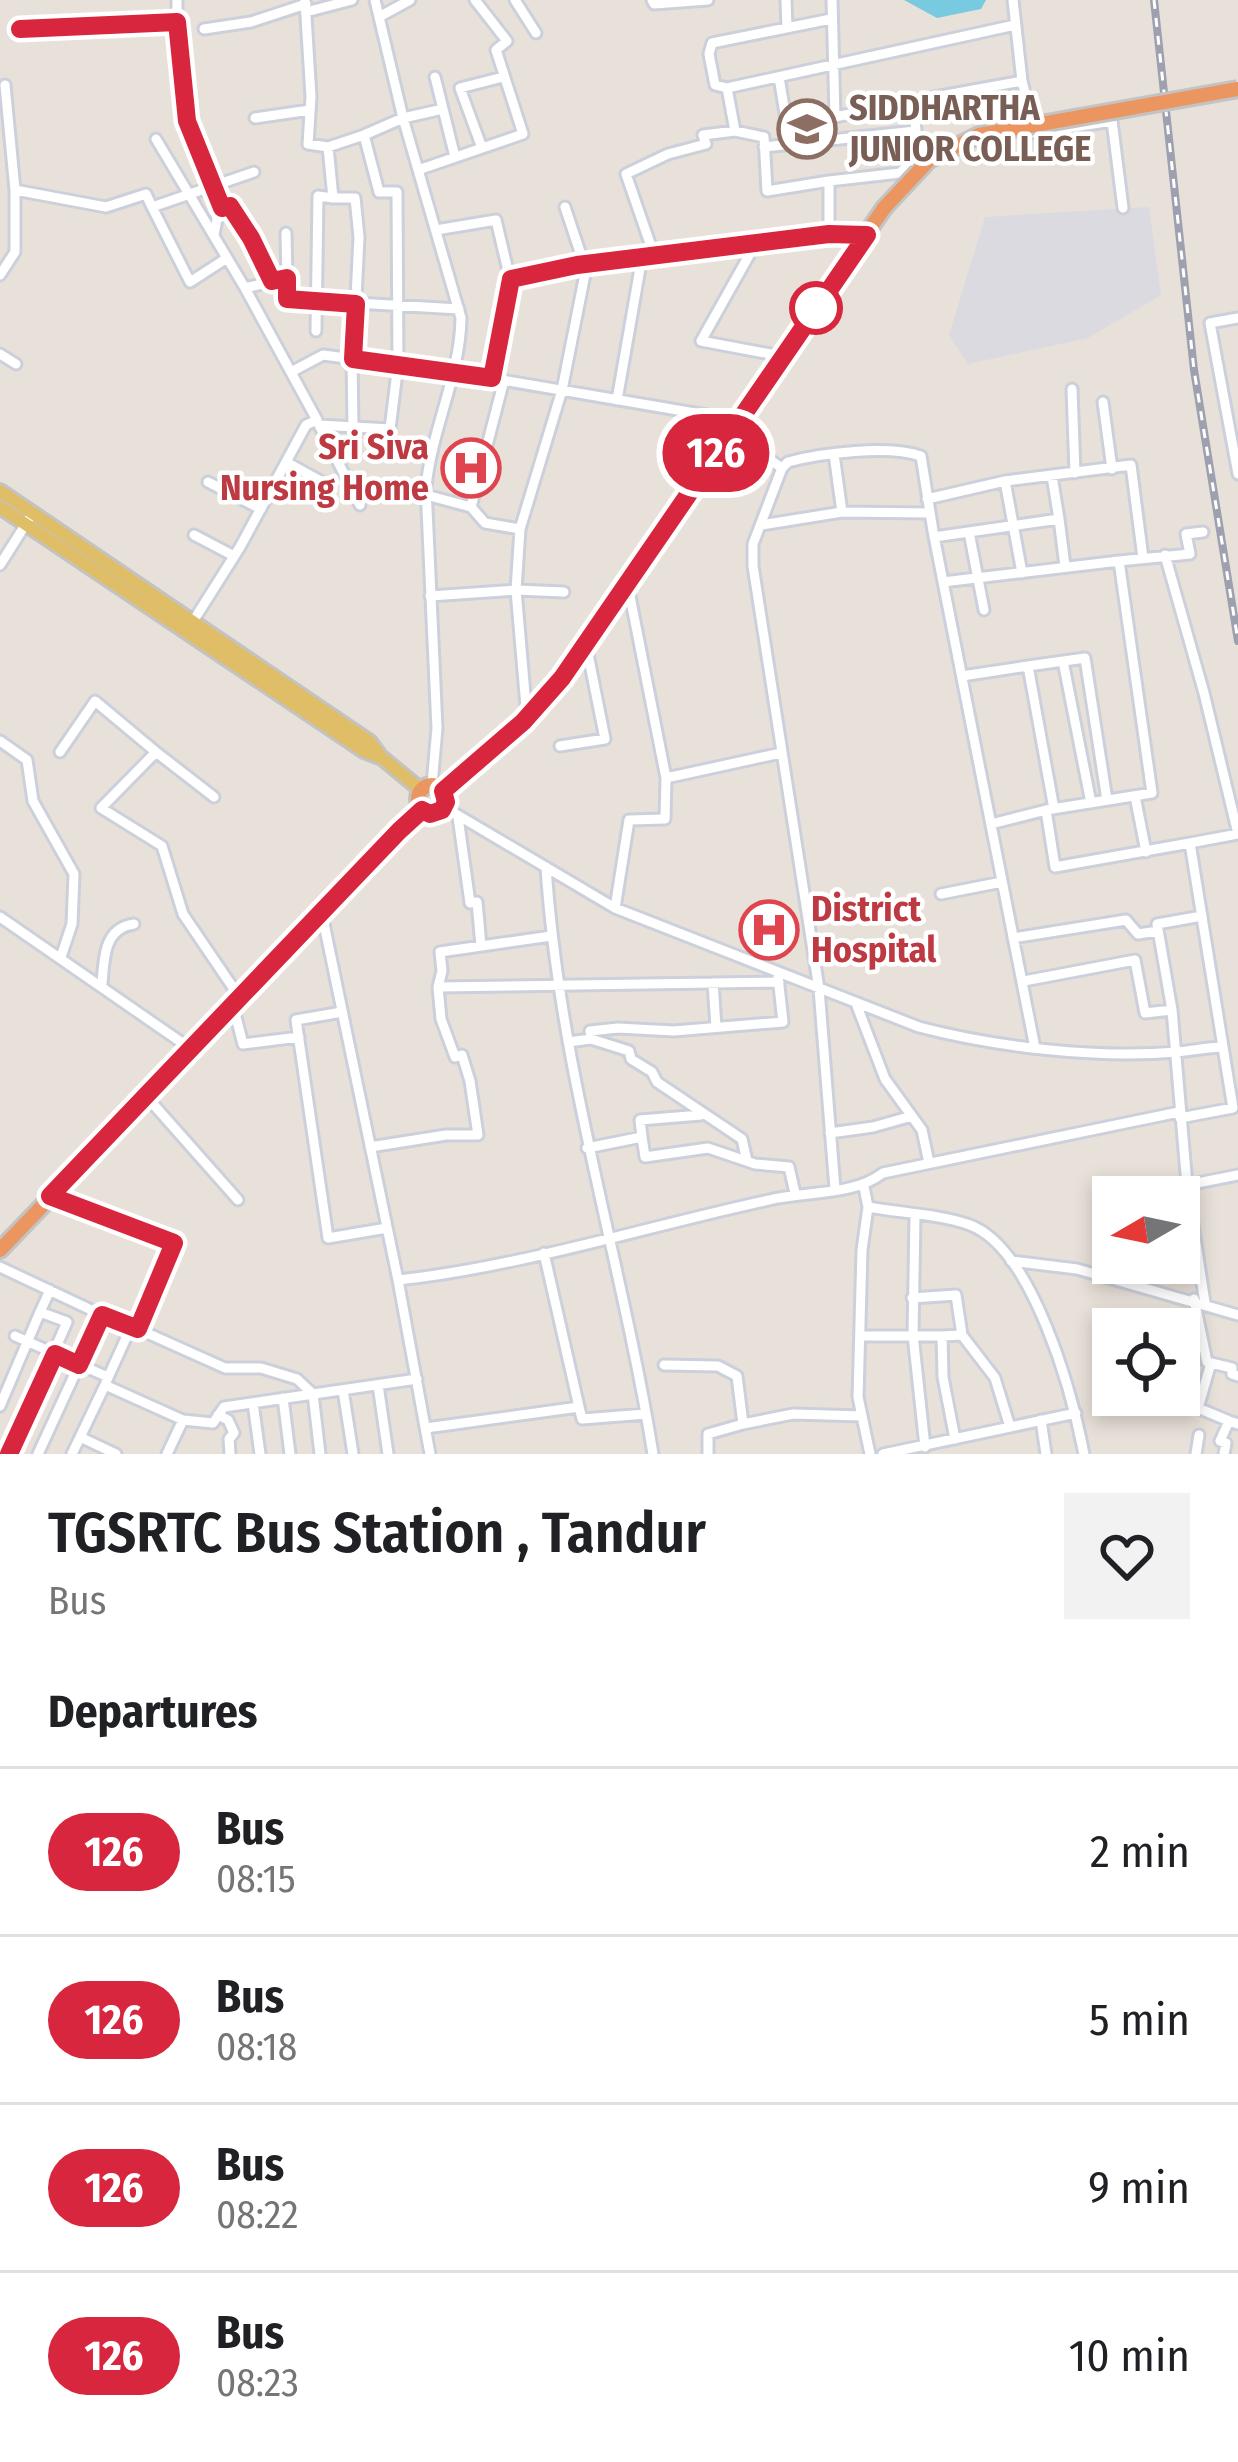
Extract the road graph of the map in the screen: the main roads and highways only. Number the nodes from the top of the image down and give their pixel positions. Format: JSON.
{"nodes":[{"id":1,"x":1238,"y":89,"type":"edge"},
{"id":2,"x":0,"y":491,"type":"edge"},
{"id":3,"x":2,"y":512,"type":"edge"},
{"id":4,"x":29,"y":520,"type":"junction"},
{"id":5,"x":435,"y":793,"type":"junction"},
{"id":6,"x":0,"y":1250,"type":"edge"}],
"edges":[{"from":1,"to":5,"type":"highway","bridge":true},
{"from":2,"to":4,"type":"main road"},
{"from":3,"to":4,"type":"main road"},
{"from":4,"to":5,"type":"main road"},
{"from":5,"to":6,"type":"highway"}]}
